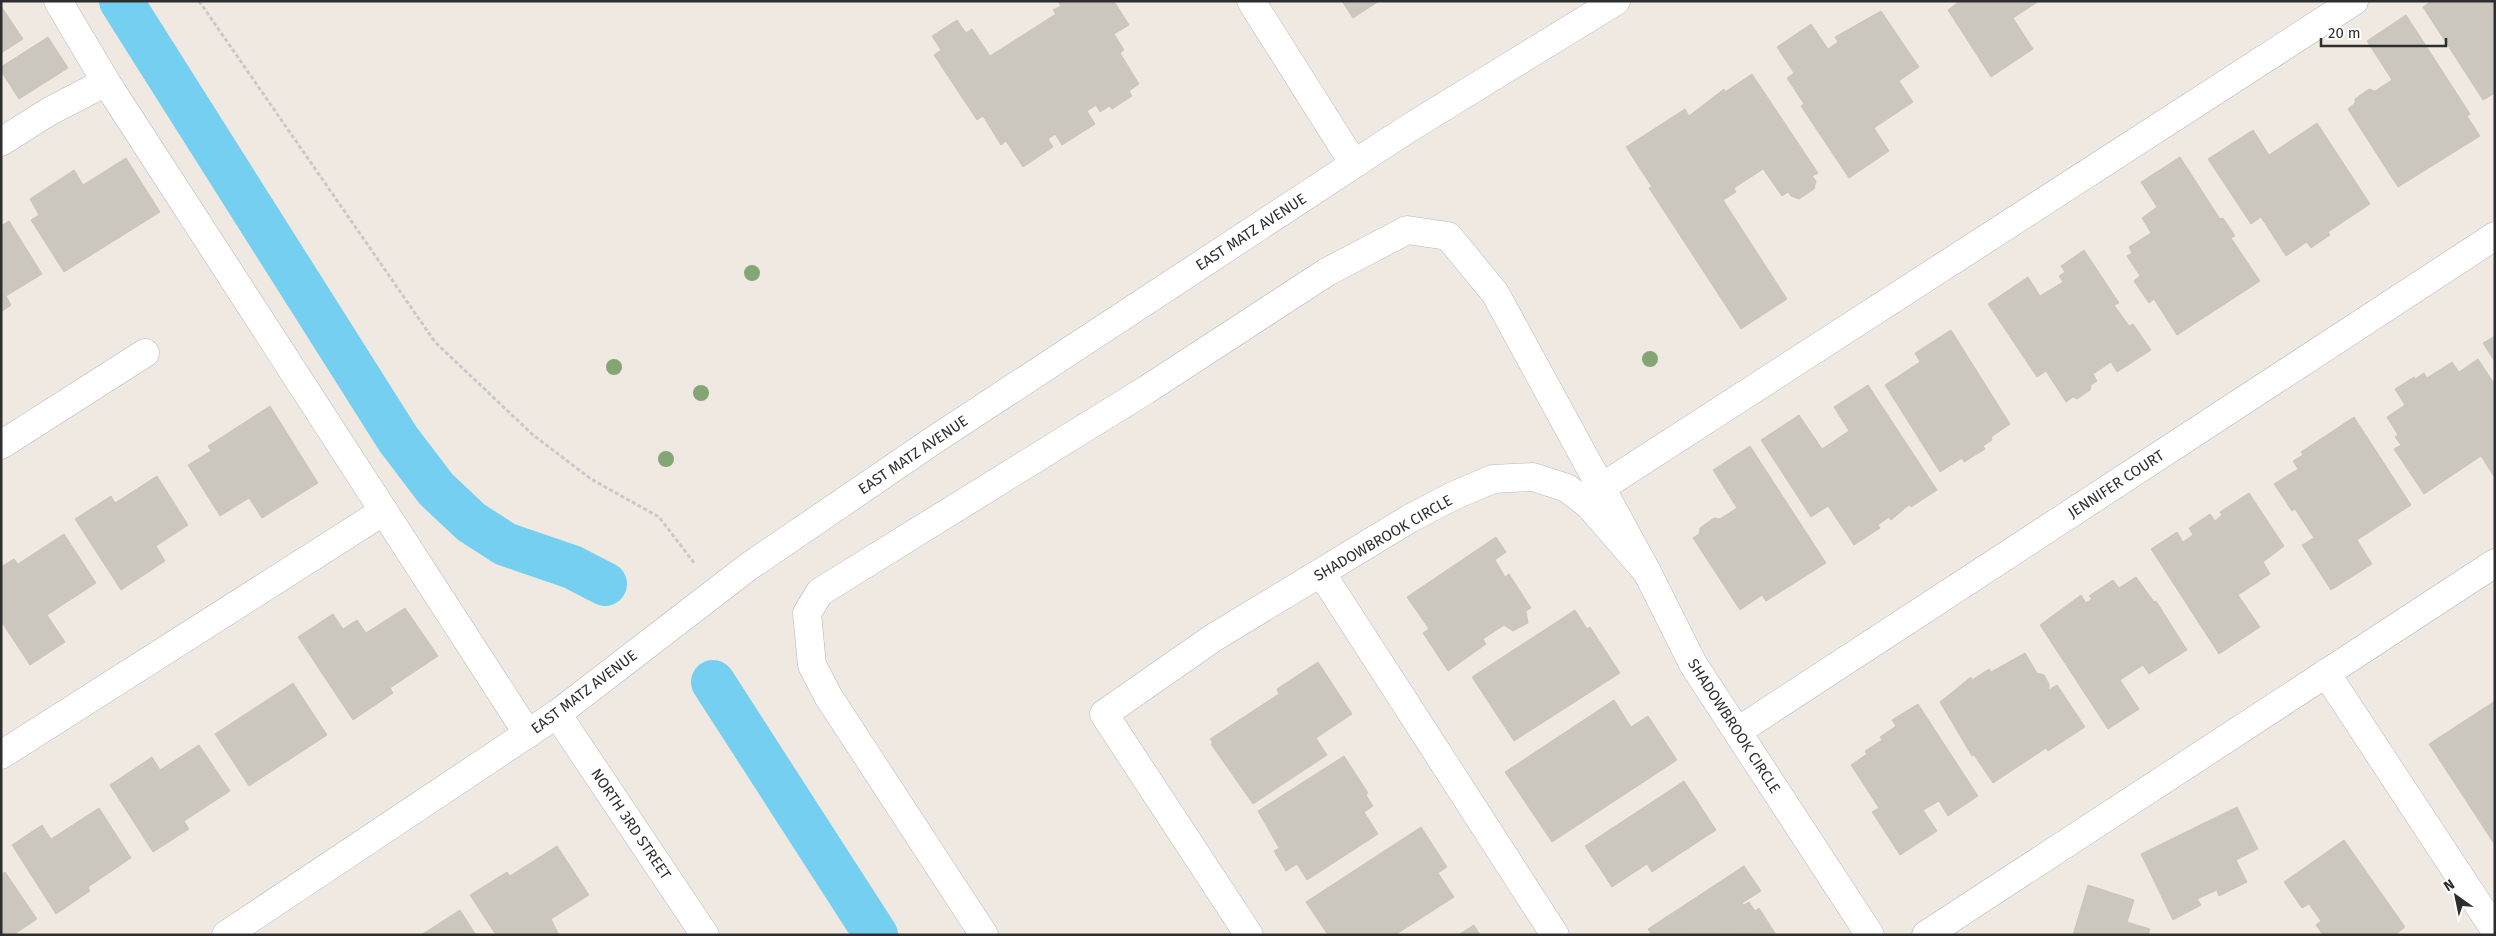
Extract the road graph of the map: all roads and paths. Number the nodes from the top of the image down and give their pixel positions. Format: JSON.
{"nodes":[{"id":1,"x":58,"y":1,"type":"edge"},
{"id":2,"x":199,"y":1,"type":"edge"},
{"id":3,"x":1251,"y":1,"type":"edge"},
{"id":4,"x":1616,"y":1,"type":"edge"},
{"id":5,"x":2354,"y":1,"type":"edge"},
{"id":6,"x":106,"y":82,"type":"junction"},
{"id":7,"x":1,"y":142,"type":"edge"},
{"id":8,"x":1354,"y":164,"type":"junction"},
{"id":9,"x":2495,"y":236,"type":"edge"},
{"id":10,"x":145,"y":353,"type":"dead end"},
{"id":11,"x":1,"y":445,"type":"edge"},
{"id":12,"x":1592,"y":494,"type":"junction"},
{"id":13,"x":384,"y":511,"type":"junction"},
{"id":14,"x":2495,"y":563,"type":"edge"},
{"id":15,"x":1322,"y":574,"type":"junction"},
{"id":16,"x":715,"y":592,"type":"junction"},
{"id":17,"x":2326,"y":673,"type":"junction"},
{"id":18,"x":557,"y":714,"type":"junction"},
{"id":19,"x":1738,"y":731,"type":"junction"},
{"id":20,"x":528,"y":734,"type":"junction"},
{"id":21,"x":1,"y":756,"type":"edge"},
{"id":22,"x":2495,"y":930,"type":"edge"},
{"id":23,"x":226,"y":935,"type":"edge"},
{"id":24,"x":705,"y":935,"type":"edge"},
{"id":25,"x":984,"y":935,"type":"edge"},
{"id":26,"x":1249,"y":935,"type":"edge"},
{"id":27,"x":1555,"y":935,"type":"edge"},
{"id":28,"x":1870,"y":935,"type":"edge"},
{"id":29,"x":1926,"y":935,"type":"edge"}],
"edges":[{"from":1,"to":6,"type":"street"},
{"from":2,"to":16,"type":"path"},
{"from":3,"to":8,"type":"street"},
{"from":4,"to":8,"type":"street","name":"EAST MATZ AVENUE"},
{"from":5,"to":12,"type":"street"},
{"from":6,"to":7,"type":"street"},
{"from":6,"to":13,"type":"street"},
{"from":8,"to":16,"type":"street","name":"EAST MATZ AVENUE"},
{"from":9,"to":19,"type":"street","name":"JENNIFER COURT"},
{"from":10,"to":11,"type":"street"},
{"from":12,"to":15,"type":"street","name":"SHADOWBROOK CIRCLE"},
{"from":12,"to":19,"type":"street","name":"SHADOWBROOK CIRCLE"},
{"from":12,"to":25,"type":"street"},
{"from":13,"to":20,"type":"street"},
{"from":13,"to":21,"type":"street"},
{"from":14,"to":17,"type":"street"},
{"from":15,"to":26,"type":"street","name":"SHADOWBROOK CIRCLE"},
{"from":15,"to":27,"type":"street"},
{"from":16,"to":18,"type":"street","name":"EAST MATZ AVENUE"},
{"from":17,"to":22,"type":"street"},
{"from":17,"to":29,"type":"street"},
{"from":18,"to":20,"type":"street","name":"EAST MATZ AVENUE"},
{"from":18,"to":24,"type":"street","name":"NORTH 3RD STREET"},
{"from":19,"to":28,"type":"street","name":"SHADOWBROOK CIRCLE"},
{"from":20,"to":23,"type":"street","name":"EAST MATZ AVENUE"}]}
